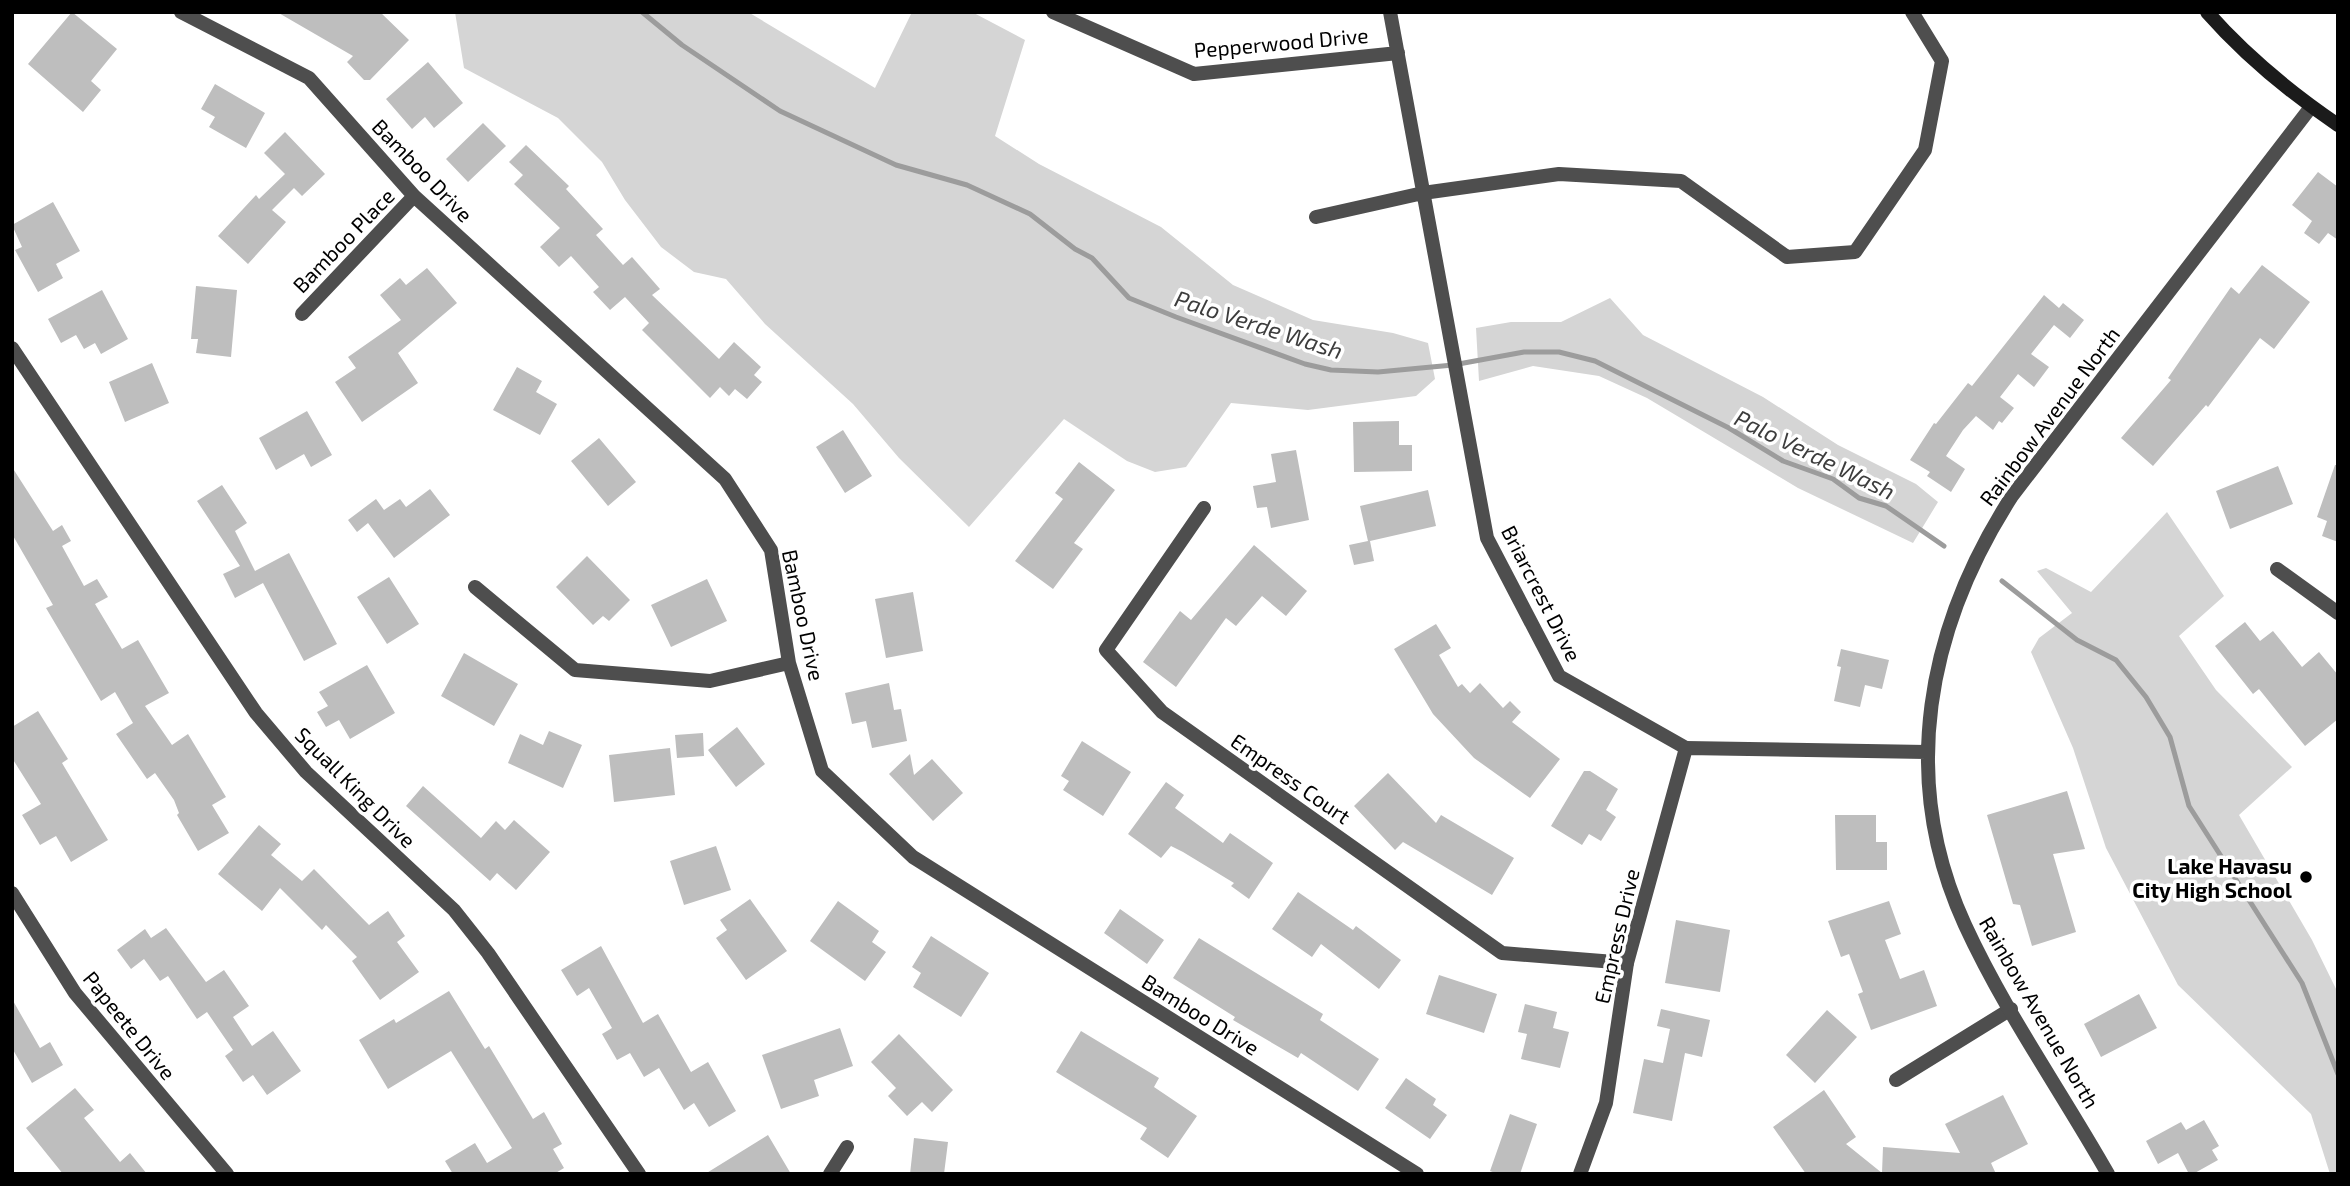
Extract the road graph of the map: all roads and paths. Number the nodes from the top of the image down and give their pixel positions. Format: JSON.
{"nodes":[{"id":1,"x":181,"y":12,"type":"edge"},
{"id":2,"x":1053,"y":12,"type":"edge"},
{"id":3,"x":1390,"y":12,"type":"edge"},
{"id":4,"x":1912,"y":12,"type":"edge"},
{"id":5,"x":2207,"y":12,"type":"edge"},
{"id":6,"x":1398,"y":53,"type":"junction"},
{"id":7,"x":2311,"y":107,"type":"junction"},
{"id":8,"x":2338,"y":125,"type":"edge"},
{"id":9,"x":1423,"y":193,"type":"junction"},
{"id":10,"x":414,"y":196,"type":"junction"},
{"id":11,"x":1316,"y":217,"type":"dead end"},
{"id":12,"x":302,"y":314,"type":"dead end"},
{"id":13,"x":12,"y":348,"type":"edge"},
{"id":14,"x":1204,"y":508,"type":"dead end"},
{"id":15,"x":2277,"y":569,"type":"dead end"},
{"id":16,"x":475,"y":587,"type":"dead end"},
{"id":17,"x":2338,"y":613,"type":"edge"},
{"id":18,"x":789,"y":663,"type":"junction"},
{"id":19,"x":1686,"y":748,"type":"junction"},
{"id":20,"x":1926,"y":752,"type":"junction"},
{"id":21,"x":12,"y":893,"type":"edge"},
{"id":22,"x":1627,"y":964,"type":"junction"},
{"id":23,"x":2011,"y":1009,"type":"junction"},
{"id":24,"x":1896,"y":1080,"type":"dead end"},
{"id":25,"x":847,"y":1147,"type":"dead end"},
{"id":26,"x":228,"y":1174,"type":"edge"},
{"id":27,"x":639,"y":1174,"type":"edge"},
{"id":28,"x":830,"y":1174,"type":"edge"},
{"id":29,"x":1417,"y":1174,"type":"edge"},
{"id":30,"x":1580,"y":1174,"type":"edge"},
{"id":31,"x":2108,"y":1174,"type":"edge"}],
"edges":[{"from":1,"to":10,"type":"street","name":"Bamboo Drive"},
{"from":2,"to":6,"type":"street","name":"Pepperwood Drive"},
{"from":3,"to":6,"type":"street","name":"Briarcrest Drive"},
{"from":4,"to":9,"type":"street"},
{"from":5,"to":7,"type":"main road"},
{"from":6,"to":9,"type":"street","name":"Briarcrest Drive"},
{"from":7,"to":8,"type":"main road"},
{"from":7,"to":20,"type":"street","name":"Rainbow Avenue North"},
{"from":9,"to":11,"type":"street"},
{"from":9,"to":19,"type":"street","name":"Briarcrest Drive"},
{"from":10,"to":12,"type":"street","name":"Bamboo Place"},
{"from":10,"to":18,"type":"street","name":"Bamboo Drive"},
{"from":13,"to":27,"type":"street","name":"Squall King Drive"},
{"from":14,"to":22,"type":"street","name":"Empress Court"},
{"from":15,"to":17,"type":"street"},
{"from":16,"to":18,"type":"street"},
{"from":18,"to":29,"type":"street","name":"Bamboo Drive"},
{"from":19,"to":20,"type":"street","name":"Briarcrest Drive"},
{"from":19,"to":22,"type":"street","name":"Empress Drive"},
{"from":20,"to":23,"type":"street","name":"Rainbow Avenue North"},
{"from":21,"to":26,"type":"street","name":"Papeete Drive"},
{"from":22,"to":30,"type":"street","name":"Empress Drive"},
{"from":23,"to":24,"type":"street"},
{"from":23,"to":31,"type":"street","name":"Rainbow Avenue North"},
{"from":25,"to":28,"type":"street"}]}
